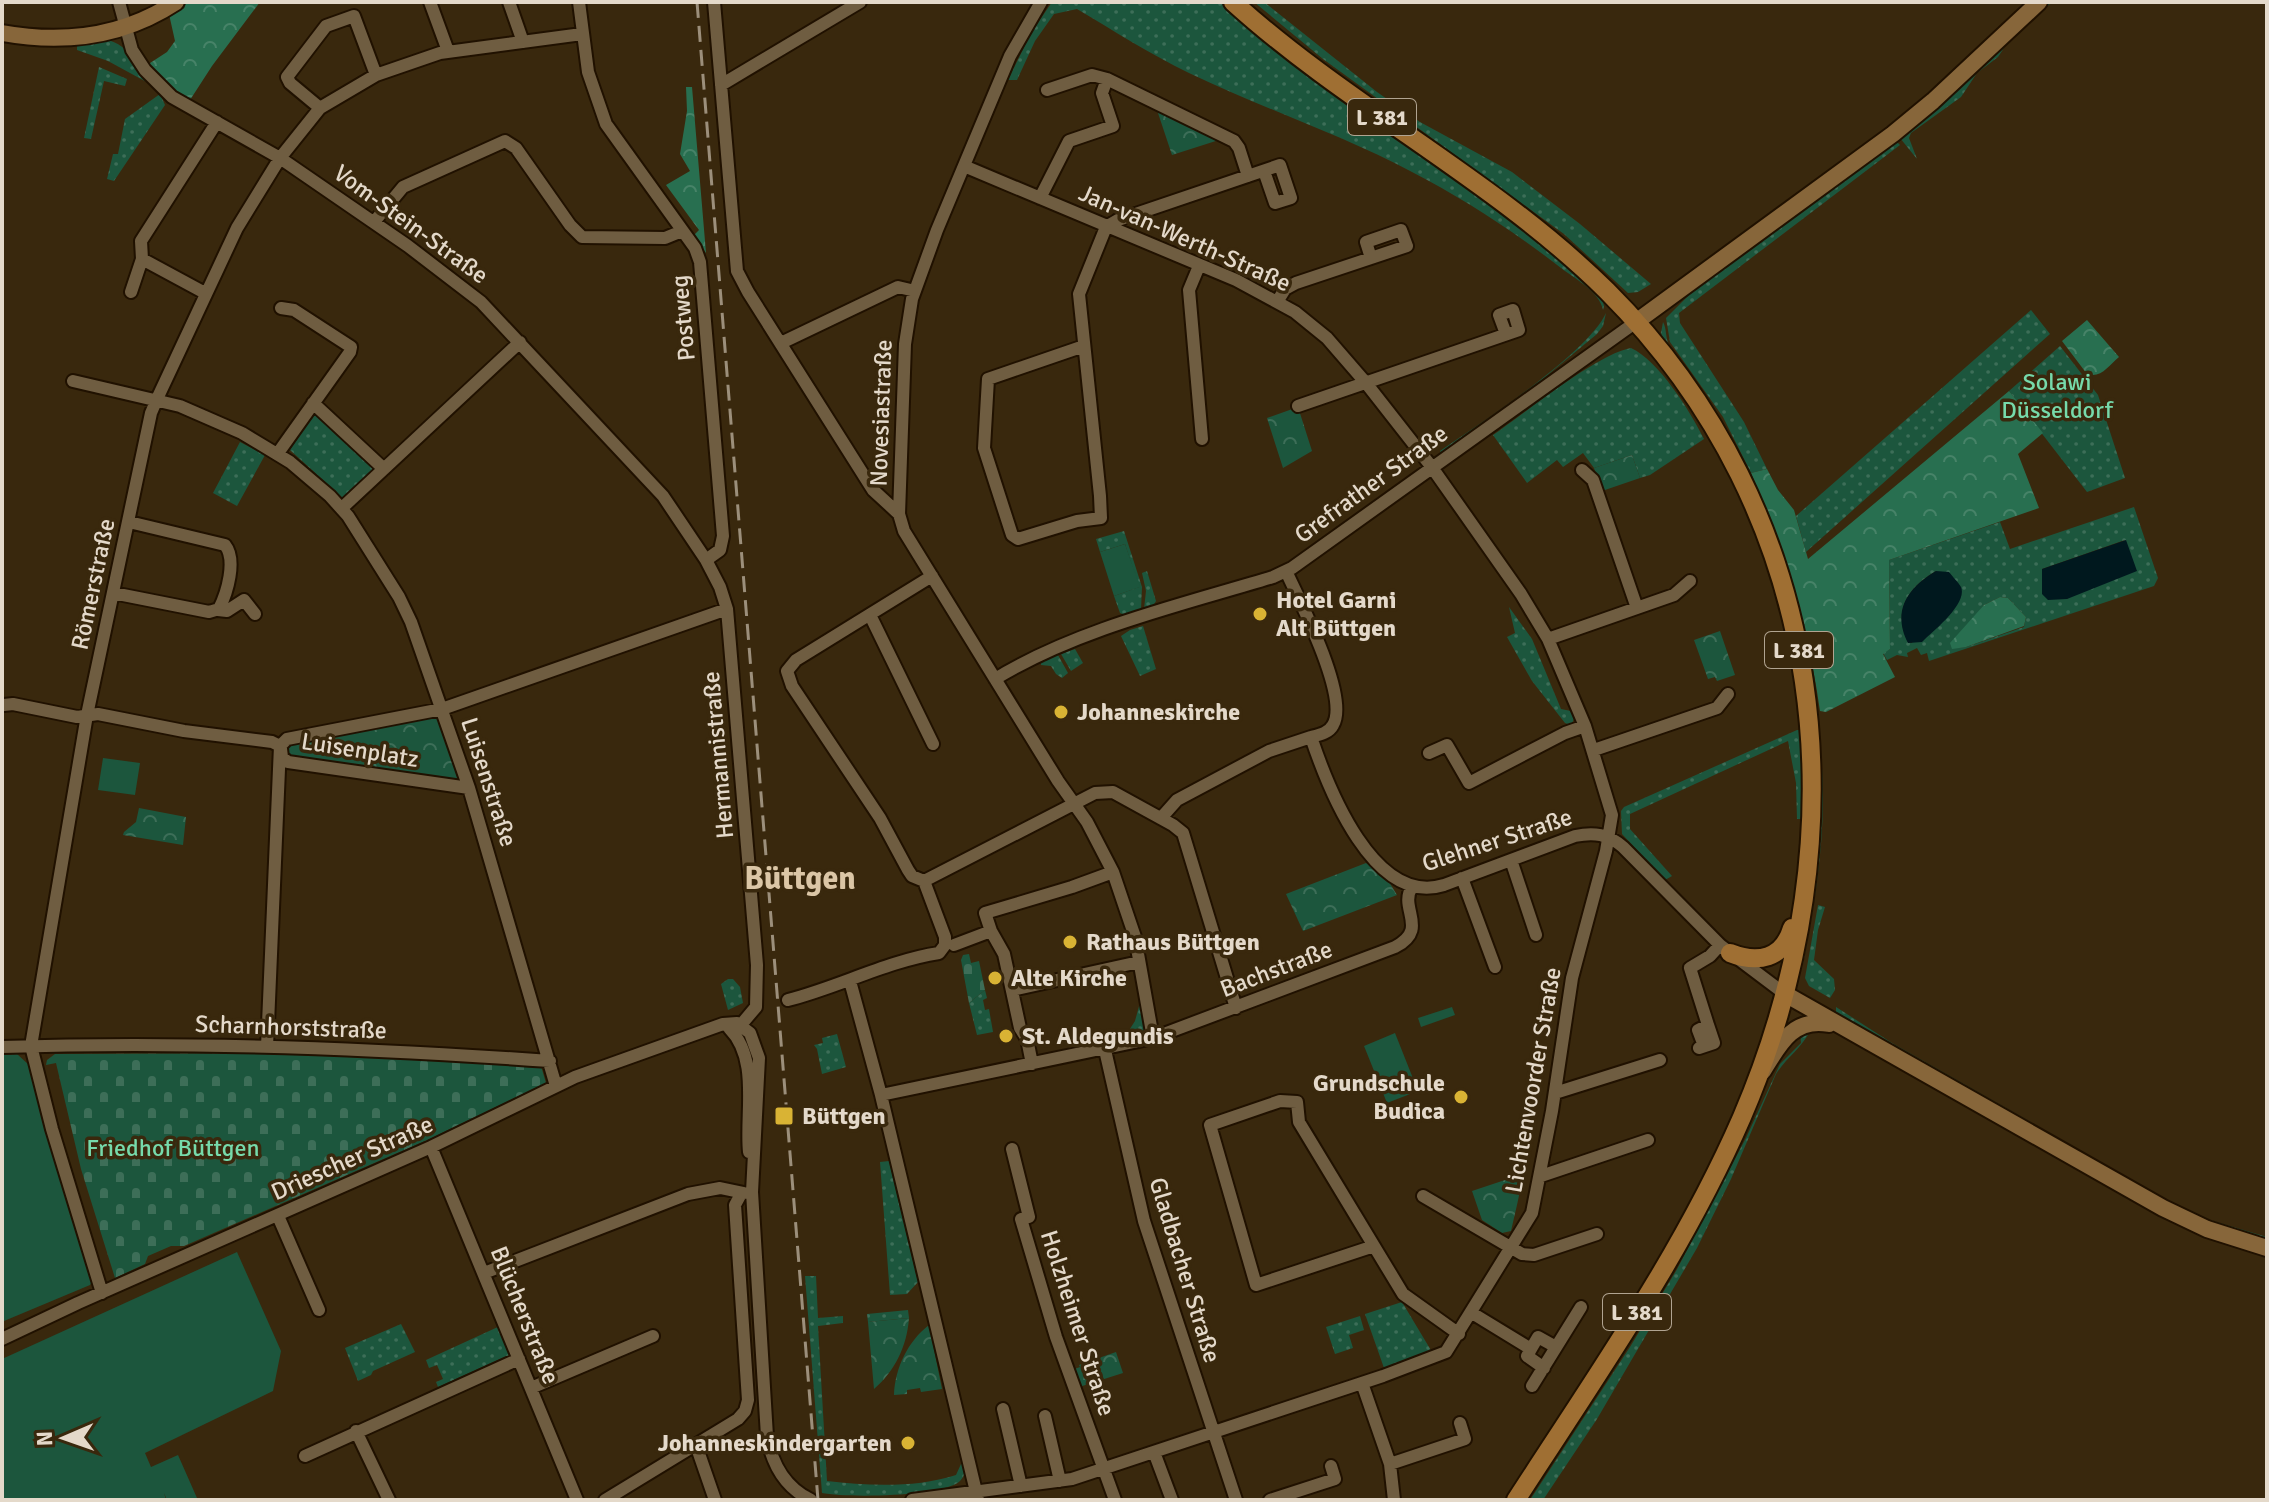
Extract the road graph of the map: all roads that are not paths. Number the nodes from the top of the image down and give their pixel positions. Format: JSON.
{"nodes":[{"id":1,"x":119,"y":2,"type":"edge"},
{"id":2,"x":176,"y":2,"type":"edge"},
{"id":3,"x":430,"y":2,"type":"edge"},
{"id":4,"x":509,"y":2,"type":"edge"},
{"id":5,"x":579,"y":2,"type":"edge"},
{"id":6,"x":714,"y":2,"type":"edge"},
{"id":7,"x":860,"y":2,"type":"edge"},
{"id":8,"x":1041,"y":2,"type":"edge"},
{"id":9,"x":1233,"y":2,"type":"edge"},
{"id":10,"x":2039,"y":2,"type":"edge"},
{"id":11,"x":124,"y":27,"type":"junction"},
{"id":12,"x":2,"y":33,"type":"edge"},
{"id":13,"x":582,"y":34,"type":"junction"},
{"id":14,"x":523,"y":42,"type":"junction"},
{"id":15,"x":448,"y":51,"type":"junction"},
{"id":16,"x":376,"y":75,"type":"junction"},
{"id":17,"x":1107,"y":79,"type":"junction"},
{"id":18,"x":721,"y":85,"type":"junction"},
{"id":19,"x":1047,"y":90,"type":"dead end"},
{"id":20,"x":320,"y":108,"type":"junction"},
{"id":21,"x":217,"y":122,"type":"junction"},
{"id":22,"x":280,"y":158,"type":"junction"},
{"id":23,"x":964,"y":166,"type":"junction"},
{"id":24,"x":1264,"y":171,"type":"dead end"},
{"id":25,"x":1248,"y":176,"type":"junction"},
{"id":26,"x":1040,"y":198,"type":"junction"},
{"id":27,"x":374,"y":222,"type":"junction"},
{"id":28,"x":1106,"y":227,"type":"junction"},
{"id":29,"x":682,"y":231,"type":"junction"},
{"id":30,"x":1371,"y":258,"type":"dead end"},
{"id":31,"x":142,"y":259,"type":"junction"},
{"id":32,"x":1199,"y":266,"type":"junction"},
{"id":33,"x":915,"y":291,"type":"junction"},
{"id":34,"x":131,"y":292,"type":"dead end"},
{"id":35,"x":205,"y":293,"type":"junction"},
{"id":36,"x":1277,"y":302,"type":"junction"},
{"id":37,"x":281,"y":308,"type":"dead end"},
{"id":38,"x":1636,"y":322,"type":"junction"},
{"id":39,"x":1506,"y":334,"type":"dead end"},
{"id":40,"x":520,"y":342,"type":"junction"},
{"id":41,"x":781,"y":343,"type":"junction"},
{"id":42,"x":1084,"y":346,"type":"junction"},
{"id":43,"x":73,"y":381,"type":"dead end"},
{"id":44,"x":1366,"y":383,"type":"junction"},
{"id":45,"x":157,"y":399,"type":"junction"},
{"id":46,"x":313,"y":403,"type":"junction"},
{"id":47,"x":1298,"y":406,"type":"dead end"},
{"id":48,"x":1202,"y":439,"type":"dead end"},
{"id":49,"x":278,"y":453,"type":"junction"},
{"id":50,"x":1431,"y":466,"type":"junction"},
{"id":51,"x":384,"y":469,"type":"junction"},
{"id":52,"x":1582,"y":470,"type":"dead end"},
{"id":53,"x":342,"y":508,"type":"junction"},
{"id":54,"x":899,"y":514,"type":"junction"},
{"id":55,"x":129,"y":522,"type":"junction"},
{"id":56,"x":706,"y":560,"type":"junction"},
{"id":57,"x":1286,"y":571,"type":"junction"},
{"id":58,"x":932,"y":576,"type":"junction"},
{"id":59,"x":1690,"y":581,"type":"dead end"},
{"id":60,"x":113,"y":593,"type":"junction"},
{"id":61,"x":1637,"y":608,"type":"junction"},
{"id":62,"x":727,"y":609,"type":"junction"},
{"id":63,"x":218,"y":610,"type":"junction"},
{"id":64,"x":255,"y":614,"type":"dead end"},
{"id":65,"x":870,"y":615,"type":"junction"},
{"id":66,"x":1548,"y":639,"type":"junction"},
{"id":67,"x":995,"y":679,"type":"junction"},
{"id":68,"x":1728,"y":694,"type":"dead end"},
{"id":69,"x":4,"y":705,"type":"dead end"},
{"id":70,"x":442,"y":709,"type":"junction"},
{"id":71,"x":87,"y":715,"type":"junction"},
{"id":72,"x":1585,"y":726,"type":"junction"},
{"id":73,"x":1311,"y":737,"type":"junction"},
{"id":74,"x":933,"y":744,"type":"dead end"},
{"id":75,"x":280,"y":746,"type":"junction"},
{"id":76,"x":1594,"y":750,"type":"junction"},
{"id":77,"x":1429,"y":753,"type":"dead end"},
{"id":78,"x":469,"y":788,"type":"junction"},
{"id":79,"x":1073,"y":804,"type":"junction"},
{"id":80,"x":1161,"y":818,"type":"junction"},
{"id":81,"x":1609,"y":836,"type":"junction"},
{"id":82,"x":1511,"y":860,"type":"junction"},
{"id":83,"x":1113,"y":872,"type":"junction"},
{"id":84,"x":1462,"y":878,"type":"junction"},
{"id":85,"x":924,"y":881,"type":"junction"},
{"id":86,"x":1412,"y":887,"type":"junction"},
{"id":87,"x":1805,"y":904,"type":"junction"},
{"id":88,"x":991,"y":931,"type":"junction"},
{"id":89,"x":1536,"y":935,"type":"dead end"},
{"id":90,"x":950,"y":945,"type":"junction"},
{"id":91,"x":1725,"y":949,"type":"junction"},
{"id":92,"x":1139,"y":962,"type":"junction"},
{"id":93,"x":1495,"y":967,"type":"dead end"},
{"id":94,"x":850,"y":981,"type":"junction"},
{"id":95,"x":1012,"y":990,"type":"junction"},
{"id":96,"x":1785,"y":994,"type":"junction"},
{"id":97,"x":788,"y":1000,"type":"dead end"},
{"id":98,"x":1236,"y":1008,"type":"junction"},
{"id":99,"x":1842,"y":1028,"type":"junction"},
{"id":100,"x":738,"y":1029,"type":"junction"},
{"id":101,"x":1153,"y":1038,"type":"junction"},
{"id":102,"x":31,"y":1046,"type":"junction"},
{"id":103,"x":2,"y":1047,"type":"edge"},
{"id":104,"x":267,"y":1047,"type":"junction"},
{"id":105,"x":1702,"y":1047,"type":"dead end"},
{"id":106,"x":1105,"y":1050,"type":"junction"},
{"id":107,"x":1660,"y":1060,"type":"dead end"},
{"id":108,"x":550,"y":1061,"type":"junction"},
{"id":109,"x":1032,"y":1064,"type":"junction"},
{"id":110,"x":1757,"y":1081,"type":"junction"},
{"id":111,"x":556,"y":1086,"type":"junction"},
{"id":112,"x":1555,"y":1093,"type":"junction"},
{"id":113,"x":881,"y":1095,"type":"junction"},
{"id":114,"x":1648,"y":1140,"type":"dead end"},
{"id":115,"x":431,"y":1147,"type":"junction"},
{"id":116,"x":1012,"y":1149,"type":"dead end"},
{"id":117,"x":1541,"y":1176,"type":"junction"},
{"id":118,"x":747,"y":1193,"type":"junction"},
{"id":119,"x":1423,"y":1196,"type":"dead end"},
{"id":120,"x":278,"y":1216,"type":"junction"},
{"id":121,"x":1597,"y":1234,"type":"dead end"},
{"id":122,"x":1374,"y":1246,"type":"junction"},
{"id":123,"x":1512,"y":1248,"type":"junction"},
{"id":124,"x":2267,"y":1248,"type":"edge"},
{"id":125,"x":484,"y":1273,"type":"junction"},
{"id":126,"x":102,"y":1293,"type":"junction"},
{"id":127,"x":1581,"y":1307,"type":"dead end"},
{"id":128,"x":319,"y":1310,"type":"dead end"},
{"id":129,"x":1472,"y":1313,"type":"junction"},
{"id":130,"x":1459,"y":1334,"type":"junction"},
{"id":131,"x":653,"y":1336,"type":"dead end"},
{"id":132,"x":2,"y":1339,"type":"edge"},
{"id":133,"x":1556,"y":1347,"type":"junction"},
{"id":134,"x":1531,"y":1349,"type":"junction"},
{"id":135,"x":519,"y":1359,"type":"junction"},
{"id":136,"x":1544,"y":1368,"type":"junction"},
{"id":137,"x":1362,"y":1383,"type":"junction"},
{"id":138,"x":1532,"y":1386,"type":"dead end"},
{"id":139,"x":531,"y":1388,"type":"junction"},
{"id":140,"x":1003,"y":1409,"type":"dead end"},
{"id":141,"x":1045,"y":1416,"type":"dead end"},
{"id":142,"x":1460,"y":1423,"type":"dead end"},
{"id":143,"x":356,"y":1431,"type":"junction"},
{"id":144,"x":1213,"y":1433,"type":"junction"},
{"id":145,"x":696,"y":1445,"type":"junction"},
{"id":146,"x":1154,"y":1452,"type":"junction"},
{"id":147,"x":305,"y":1456,"type":"dead end"},
{"id":148,"x":1390,"y":1464,"type":"junction"},
{"id":149,"x":1331,"y":1466,"type":"dead end"},
{"id":150,"x":1104,"y":1468,"type":"junction"},
{"id":151,"x":1060,"y":1481,"type":"junction"},
{"id":152,"x":1021,"y":1486,"type":"junction"},
{"id":153,"x":978,"y":1496,"type":"edge"},
{"id":154,"x":389,"y":1500,"type":"edge"},
{"id":155,"x":577,"y":1500,"type":"edge"},
{"id":156,"x":605,"y":1500,"type":"edge"},
{"id":157,"x":715,"y":1500,"type":"edge"},
{"id":158,"x":811,"y":1500,"type":"edge"},
{"id":159,"x":912,"y":1500,"type":"edge"},
{"id":160,"x":1115,"y":1500,"type":"edge"},
{"id":161,"x":1172,"y":1500,"type":"edge"},
{"id":162,"x":1236,"y":1500,"type":"edge"},
{"id":163,"x":1270,"y":1500,"type":"edge"},
{"id":164,"x":1394,"y":1500,"type":"edge"},
{"id":165,"x":1516,"y":1500,"type":"edge"}],
"edges":[{"from":1,"to":11,"type":"street"},
{"from":2,"to":11,"type":"main road"},
{"from":3,"to":15,"type":"street"},
{"from":4,"to":14,"type":"street"},
{"from":5,"to":13,"type":"street","name":"Postweg"},
{"from":6,"to":18,"type":"street"},
{"from":7,"to":18,"type":"street"},
{"from":8,"to":23,"type":"street","name":"Novesiastraße"},
{"from":9,"to":38,"type":"main road","number":"L 381"},
{"from":10,"to":38,"type":"main road"},
{"from":11,"to":12,"type":"main road"},
{"from":11,"to":21,"type":"street","name":"Vom-Stein-Straße"},
{"from":13,"to":14,"type":"street"},
{"from":13,"to":29,"type":"street","name":"Postweg"},
{"from":14,"to":15,"type":"street"},
{"from":15,"to":16,"type":"street"},
{"from":16,"to":20,"type":"street"},
{"from":16,"to":20,"type":"street"},
{"from":17,"to":19,"type":"street"},
{"from":17,"to":25,"type":"street"},
{"from":17,"to":26,"type":"street"},
{"from":18,"to":41,"type":"street"},
{"from":20,"to":22,"type":"street","name":"Römerstraße"},
{"from":21,"to":22,"type":"street","name":"Vom-Stein-Straße"},
{"from":21,"to":31,"type":"street"},
{"from":22,"to":27,"type":"street","name":"Vom-Stein-Straße"},
{"from":22,"to":35,"type":"street","name":"Römerstraße"},
{"from":23,"to":26,"type":"street","name":"Jan-van-Werth-Straße"},
{"from":23,"to":33,"type":"street","name":"Novesiastraße"},
{"from":24,"to":25,"type":"street"},
{"from":25,"to":28,"type":"street"},
{"from":26,"to":28,"type":"street","name":"Jan-van-Werth-Straße"},
{"from":27,"to":29,"type":"street"},
{"from":27,"to":40,"type":"street","name":"Vom-Stein-Straße"},
{"from":28,"to":32,"type":"street","name":"Jan-van-Werth-Straße"},
{"from":28,"to":42,"type":"street"},
{"from":29,"to":56,"type":"street","name":"Postweg"},
{"from":30,"to":36,"type":"street"},
{"from":31,"to":34,"type":"street"},
{"from":31,"to":35,"type":"street"},
{"from":32,"to":36,"type":"street","name":"Jan-van-Werth-Straße"},
{"from":32,"to":48,"type":"street"},
{"from":33,"to":41,"type":"street"},
{"from":33,"to":54,"type":"street","name":"Novesiastraße"},
{"from":35,"to":45,"type":"street","name":"Römerstraße"},
{"from":36,"to":44,"type":"street","name":"Jan-van-Werth-Straße"},
{"from":37,"to":46,"type":"street"},
{"from":38,"to":50,"type":"street","name":"Grefrather Straße"},
{"from":38,"to":87,"type":"main road","number":"L 381"},
{"from":39,"to":44,"type":"street"},
{"from":40,"to":51,"type":"street"},
{"from":40,"to":56,"type":"street","name":"Vom-Stein-Straße"},
{"from":41,"to":54,"type":"street"},
{"from":42,"to":42,"type":"street"},
{"from":43,"to":45,"type":"street","name":"Luisenstraße"},
{"from":44,"to":47,"type":"street"},
{"from":44,"to":50,"type":"street","name":"Jan-van-Werth-Straße"},
{"from":45,"to":49,"type":"street","name":"Luisenstraße"},
{"from":45,"to":55,"type":"street","name":"Römerstraße"},
{"from":46,"to":49,"type":"street"},
{"from":46,"to":51,"type":"street"},
{"from":49,"to":53,"type":"street","name":"Luisenstraße"},
{"from":50,"to":57,"type":"street","name":"Grefrather Straße"},
{"from":50,"to":66,"type":"street","name":"Jan-van-Werth-Straße"},
{"from":51,"to":53,"type":"street"},
{"from":52,"to":61,"type":"street"},
{"from":53,"to":70,"type":"street","name":"Luisenstraße"},
{"from":54,"to":58,"type":"street","name":"Novesiastraße"},
{"from":55,"to":60,"type":"street","name":"Römerstraße"},
{"from":55,"to":63,"type":"street"},
{"from":56,"to":62,"type":"street","name":"Vom-Stein-Straße"},
{"from":57,"to":67,"type":"street"},
{"from":57,"to":73,"type":"street","name":"Grefrather Straße"},
{"from":58,"to":65,"type":"street"},
{"from":58,"to":67,"type":"street","name":"Novesiastraße"},
{"from":59,"to":61,"type":"street"},
{"from":60,"to":63,"type":"street"},
{"from":60,"to":71,"type":"street","name":"Römerstraße"},
{"from":61,"to":66,"type":"street"},
{"from":62,"to":70,"type":"street","name":"Luisenplatz"},
{"from":62,"to":100,"type":"street","name":"Hermannistraße"},
{"from":63,"to":64,"type":"street"},
{"from":65,"to":74,"type":"street"},
{"from":65,"to":85,"type":"street"},
{"from":66,"to":72,"type":"street","name":"Jan-van-Werth-Straße"},
{"from":67,"to":79,"type":"street","name":"Novesiastraße"},
{"from":68,"to":76,"type":"street"},
{"from":69,"to":71,"type":"street"},
{"from":70,"to":75,"type":"street","name":"Luisenplatz"},
{"from":70,"to":78,"type":"street","name":"Luisenstraße"},
{"from":71,"to":75,"type":"street"},
{"from":71,"to":102,"type":"street","name":"Römerstraße"},
{"from":72,"to":76,"type":"street","name":"Jan-van-Werth-Straße"},
{"from":72,"to":77,"type":"street"},
{"from":73,"to":80,"type":"street"},
{"from":73,"to":86,"type":"street","name":"Glehner Straße"},
{"from":75,"to":78,"type":"street","name":"Luisenplatz"},
{"from":75,"to":104,"type":"street"},
{"from":76,"to":81,"type":"street","name":"Jan-van-Werth-Straße"},
{"from":78,"to":108,"type":"street","name":"Luisenstraße"},
{"from":79,"to":80,"type":"street"},
{"from":79,"to":83,"type":"street","name":"Novesiastraße"},
{"from":79,"to":85,"type":"street"},
{"from":80,"to":98,"type":"street"},
{"from":81,"to":82,"type":"street","name":"Glehner Straße"},
{"from":81,"to":91,"type":"street","name":"Glehner Straße"},
{"from":81,"to":112,"type":"street","name":"Lichtenvoorder Straße"},
{"from":82,"to":84,"type":"street","name":"Glehner Straße"},
{"from":82,"to":89,"type":"street"},
{"from":83,"to":88,"type":"street"},
{"from":83,"to":92,"type":"street","name":"Novesiastraße"},
{"from":84,"to":86,"type":"street","name":"Glehner Straße"},
{"from":84,"to":93,"type":"street"},
{"from":85,"to":90,"type":"street"},
{"from":86,"to":98,"type":"street","name":"Bachstraße"},
{"from":87,"to":91,"type":"main road"},
{"from":87,"to":96,"type":"main road","number":"L 381"},
{"from":88,"to":90,"type":"street"},
{"from":88,"to":95,"type":"street"},
{"from":90,"to":94,"type":"street"},
{"from":91,"to":96,"type":"street","name":"Glehner Straße"},
{"from":91,"to":105,"type":"street"},
{"from":92,"to":95,"type":"street"},
{"from":92,"to":101,"type":"street","name":"Novesiastraße"},
{"from":94,"to":97,"type":"street"},
{"from":94,"to":113,"type":"street"},
{"from":95,"to":109,"type":"street"},
{"from":96,"to":99,"type":"main road"},
{"from":96,"to":110,"type":"main road","number":"L 381"},
{"from":98,"to":101,"type":"street","name":"Bachstraße"},
{"from":99,"to":110,"type":"main road"},
{"from":99,"to":124,"type":"main road"},
{"from":100,"to":111,"type":"street","name":"Driescher Straße"},
{"from":100,"to":118,"type":"street"},
{"from":101,"to":106,"type":"street","name":"Bachstraße"},
{"from":102,"to":103,"type":"street","name":"Scharnhorststraße"},
{"from":102,"to":104,"type":"street","name":"Scharnhorststraße"},
{"from":102,"to":126,"type":"street"},
{"from":104,"to":108,"type":"street","name":"Scharnhorststraße"},
{"from":106,"to":109,"type":"street","name":"Bachstraße"},
{"from":106,"to":144,"type":"street","name":"Gladbacher Straße"},
{"from":107,"to":112,"type":"street"},
{"from":108,"to":111,"type":"street","name":"Luisenstraße"},
{"from":109,"to":113,"type":"street","name":"Bachstraße"},
{"from":110,"to":165,"type":"main road","number":"L 381"},
{"from":111,"to":115,"type":"street","name":"Driescher Straße"},
{"from":112,"to":117,"type":"street","name":"Lichtenvoorder Straße"},
{"from":113,"to":153,"type":"street"},
{"from":114,"to":117,"type":"street"},
{"from":115,"to":120,"type":"street","name":"Driescher Straße"},
{"from":115,"to":125,"type":"street","name":"Blücherstraße"},
{"from":116,"to":150,"type":"street","name":"Holzheimer Straße"},
{"from":117,"to":123,"type":"street","name":"Lichtenvoorder Straße"},
{"from":118,"to":125,"type":"street"},
{"from":118,"to":145,"type":"street"},
{"from":118,"to":158,"type":"street"},
{"from":119,"to":123,"type":"street"},
{"from":120,"to":126,"type":"street","name":"Driescher Straße"},
{"from":120,"to":128,"type":"street"},
{"from":121,"to":123,"type":"street"},
{"from":122,"to":122,"type":"street"},
{"from":122,"to":130,"type":"street"},
{"from":123,"to":129,"type":"street","name":"Lichtenvoorder Straße"},
{"from":125,"to":135,"type":"street","name":"Blücherstraße"},
{"from":126,"to":132,"type":"street","name":"Driescher Straße"},
{"from":127,"to":133,"type":"street"},
{"from":129,"to":130,"type":"street","name":"Lichtenvoorder Straße"},
{"from":129,"to":134,"type":"street"},
{"from":130,"to":137,"type":"street","name":"Lichtenvoorder Straße"},
{"from":131,"to":139,"type":"street"},
{"from":133,"to":134,"type":"street"},
{"from":133,"to":136,"type":"street"},
{"from":134,"to":136,"type":"street"},
{"from":135,"to":139,"type":"street","name":"Blücherstraße"},
{"from":135,"to":143,"type":"street"},
{"from":136,"to":138,"type":"street"},
{"from":137,"to":144,"type":"street","name":"Lichtenvoorder Straße"},
{"from":137,"to":148,"type":"street"},
{"from":139,"to":155,"type":"street","name":"Blücherstraße"},
{"from":140,"to":152,"type":"street"},
{"from":141,"to":151,"type":"street"},
{"from":142,"to":148,"type":"street"},
{"from":143,"to":147,"type":"street"},
{"from":143,"to":154,"type":"street"},
{"from":144,"to":146,"type":"street","name":"Lichtenvoorder Straße"},
{"from":144,"to":162,"type":"street","name":"Gladbacher Straße"},
{"from":145,"to":156,"type":"street"},
{"from":145,"to":157,"type":"street"},
{"from":146,"to":150,"type":"street","name":"Lichtenvoorder Straße"},
{"from":146,"to":161,"type":"street"},
{"from":148,"to":164,"type":"street"},
{"from":149,"to":163,"type":"street"},
{"from":150,"to":151,"type":"street","name":"Lichtenvoorder Straße"},
{"from":150,"to":160,"type":"street"},
{"from":151,"to":152,"type":"street","name":"Lichtenvoorder Straße"},
{"from":152,"to":153,"type":"street","name":"Lichtenvoorder Straße"},
{"from":153,"to":159,"type":"street","name":"Lichtenvoorder Straße"}]}
